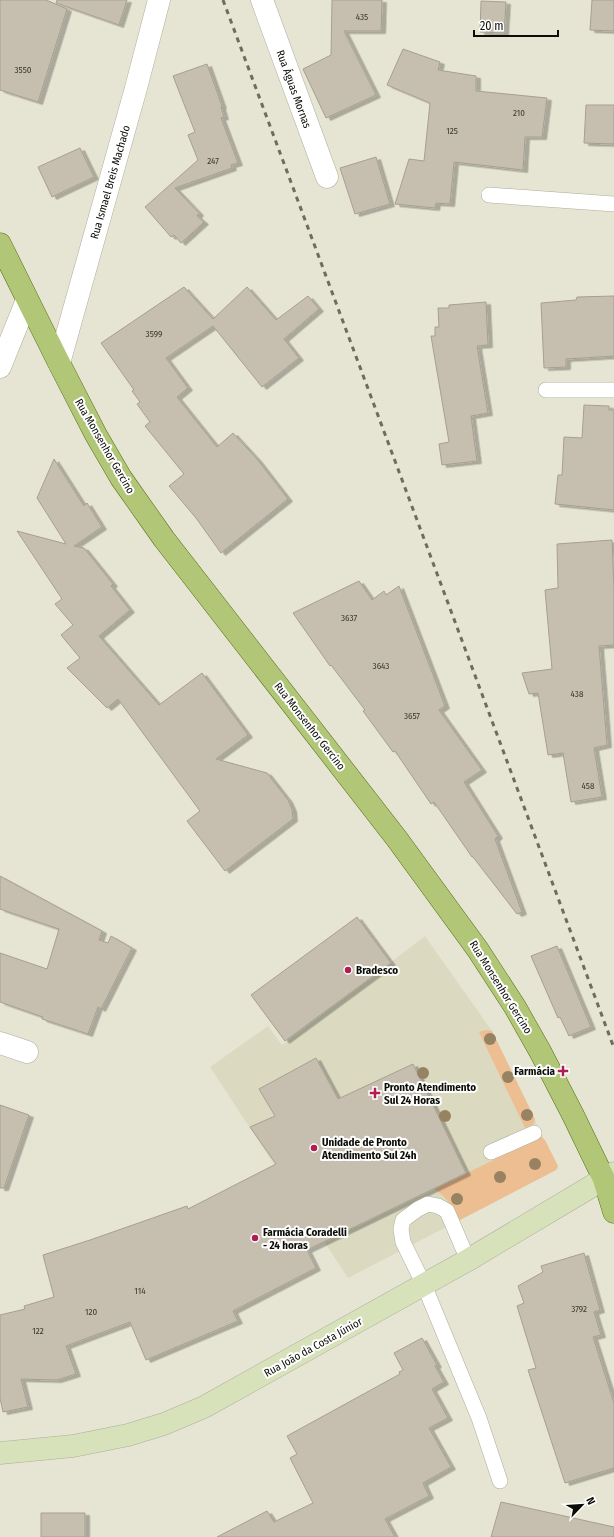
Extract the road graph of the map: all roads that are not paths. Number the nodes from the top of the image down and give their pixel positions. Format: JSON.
{"nodes":[{"id":1,"x":159,"y":0,"type":"edge"},
{"id":2,"x":262,"y":0,"type":"edge"},
{"id":3,"x":327,"y":177,"type":"dead end"},
{"id":4,"x":490,"y":195,"type":"dead end"},
{"id":5,"x":614,"y":204,"type":"edge"},
{"id":6,"x":0,"y":244,"type":"edge"},
{"id":7,"x":27,"y":300,"type":"junction"},
{"id":8,"x":58,"y":363,"type":"junction"},
{"id":9,"x":0,"y":367,"type":"edge"},
{"id":10,"x":546,"y":390,"type":"dead end"},
{"id":11,"x":614,"y":390,"type":"edge"},
{"id":12,"x":0,"y":1043,"type":"edge"},
{"id":13,"x":27,"y":1052,"type":"dead end"},
{"id":14,"x":534,"y":1132,"type":"dead end"},
{"id":15,"x":491,"y":1152,"type":"dead end"},
{"id":16,"x":609,"y":1176,"type":"edge"},
{"id":17,"x":614,"y":1212,"type":"edge"},
{"id":18,"x":468,"y":1260,"type":"junction"},
{"id":19,"x":424,"y":1285,"type":"junction"},
{"id":20,"x":0,"y":1453,"type":"edge"},
{"id":21,"x":500,"y":1481,"type":"dead end"}],
"edges":[{"from":1,"to":8,"type":"street","name":"Rua Ismael Breis Machado"},
{"from":2,"to":3,"type":"street","name":"Rua Águas Mornas"},
{"from":4,"to":5,"type":"lane"},
{"from":6,"to":7,"type":"main road","name":"Rua Monsenhor Gercino"},
{"from":7,"to":8,"type":"main road","name":"Rua Monsenhor Gercino"},
{"from":7,"to":9,"type":"street"},
{"from":8,"to":16,"type":"main road","name":"Rua Monsenhor Gercino"},
{"from":10,"to":11,"type":"lane"},
{"from":12,"to":13,"type":"street"},
{"from":14,"to":15,"type":"lane"},
{"from":16,"to":17,"type":"main road","name":"Rua Monsenhor Gercino"},
{"from":16,"to":18,"type":"main road","name":"Rua João da Costa Júnior"},
{"from":18,"to":19,"type":"main road","name":"Rua João da Costa Júnior"},
{"from":18,"to":19,"type":"lane"},
{"from":19,"to":20,"type":"main road","name":"Rua João da Costa Júnior"},
{"from":19,"to":21,"type":"lane"}]}
